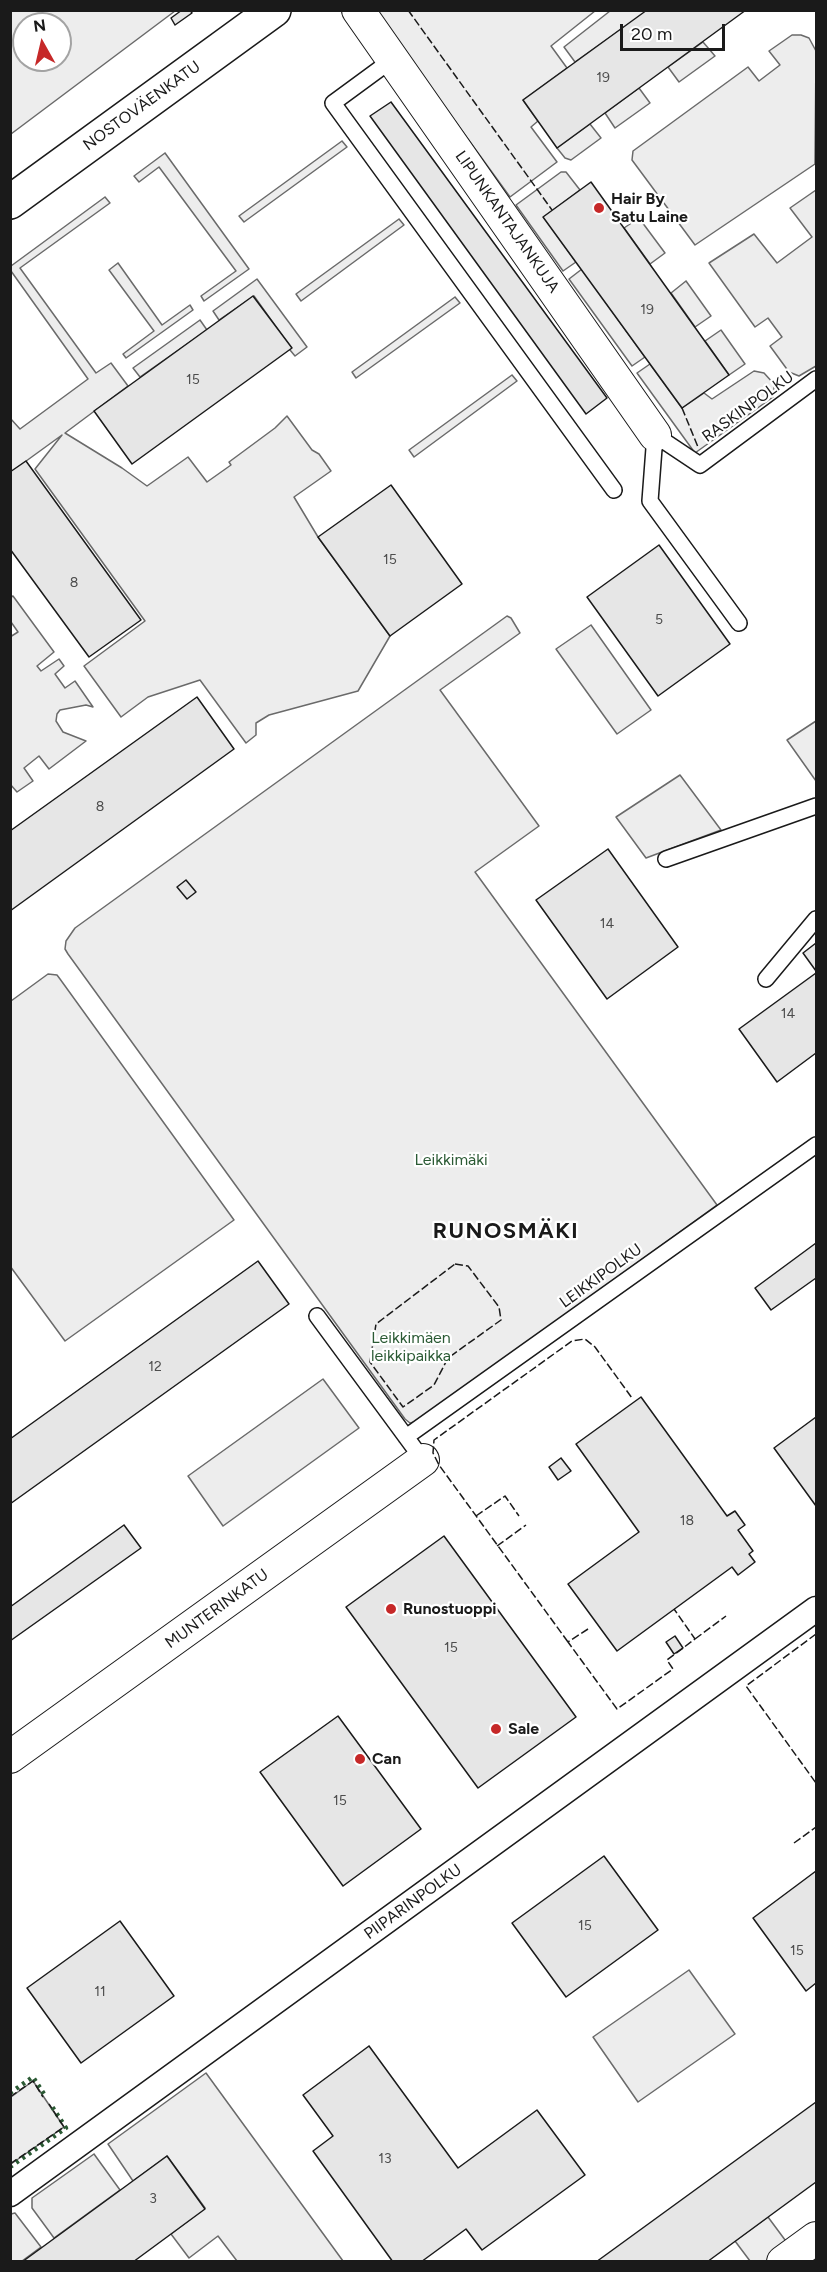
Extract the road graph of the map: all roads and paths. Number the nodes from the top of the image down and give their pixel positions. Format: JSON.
{"nodes":[{"id":1,"x":274,"y":10,"type":"edge"},
{"id":2,"x":358,"y":10,"type":"edge"},
{"id":3,"x":393,"y":59,"type":"junction"},
{"id":4,"x":10,"y":202,"type":"edge"},
{"id":5,"x":816,"y":379,"type":"edge"},
{"id":6,"x":655,"y":435,"type":"junction"},
{"id":7,"x":614,"y":490,"type":"dead end"},
{"id":8,"x":739,"y":622,"type":"dead end"},
{"id":9,"x":816,"y":806,"type":"edge"},
{"id":10,"x":666,"y":859,"type":"dead end"},
{"id":11,"x":816,"y":919,"type":"edge"},
{"id":12,"x":765,"y":979,"type":"dead end"},
{"id":13,"x":816,"y":1145,"type":"edge"},
{"id":14,"x":317,"y":1316,"type":"dead end"},
{"id":15,"x":414,"y":1449,"type":"junction"},
{"id":16,"x":816,"y":1609,"type":"edge"},
{"id":17,"x":10,"y":1757,"type":"edge"},
{"id":18,"x":10,"y":2194,"type":"edge"},
{"id":19,"x":816,"y":2238,"type":"edge"},
{"id":20,"x":783,"y":2262,"type":"edge"}],
"edges":[{"from":1,"to":4,"type":"street","name":"NOSTOVÄENKATU"},
{"from":2,"to":3,"type":"street","name":"LIPUNKANTAJANKUJA"},
{"from":3,"to":6,"type":"street","name":"LIPUNKANTAJANKUJA"},
{"from":3,"to":7,"type":"lane"},
{"from":5,"to":6,"type":"lane","name":"RASKINPOLKU"},
{"from":6,"to":8,"type":"lane"},
{"from":9,"to":10,"type":"lane"},
{"from":11,"to":12,"type":"lane"},
{"from":13,"to":15,"type":"lane","name":"LEIKKIPOLKU"},
{"from":14,"to":15,"type":"lane"},
{"from":15,"to":17,"type":"street","name":"MUNTERINKATU"},
{"from":16,"to":18,"type":"street","name":"PIIPARINPOLKU"},
{"from":19,"to":20,"type":"street"}]}
